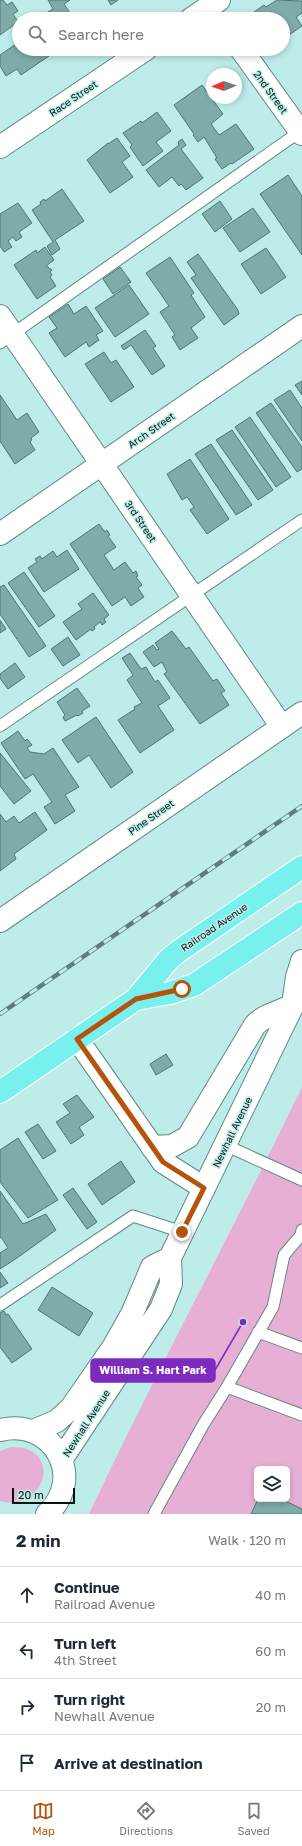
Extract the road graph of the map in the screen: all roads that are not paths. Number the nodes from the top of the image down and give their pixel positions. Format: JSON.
{"nodes":[{"id":1,"x":213,"y":6,"type":"edge"},
{"id":2,"x":203,"y":12,"type":"edge"},
{"id":3,"x":136,"y":56,"type":"edge"},
{"id":4,"x":246,"y":56,"type":"edge"},
{"id":5,"x":301,"y":132,"type":"edge"},
{"id":6,"x":0,"y":147,"type":"edge"},
{"id":7,"x":0,"y":316,"type":"edge"},
{"id":8,"x":302,"y":326,"type":"edge"},
{"id":9,"x":6,"y":338,"type":"edge"},
{"id":10,"x":103,"y":464,"type":"junction"},
{"id":11,"x":302,"y":520,"type":"edge"},
{"id":12,"x":0,"y":534,"type":"edge"},
{"id":13,"x":192,"y":596,"type":"junction"},
{"id":14,"x":302,"y":713,"type":"edge"},
{"id":15,"x":0,"y":726,"type":"edge"},
{"id":16,"x":282,"y":727,"type":"junction"},
{"id":17,"x":302,"y":867,"type":"edge"},
{"id":18,"x":302,"y":913,"type":"edge"},
{"id":19,"x":0,"y":921,"type":"edge"},
{"id":20,"x":302,"y":961,"type":"edge"},
{"id":21,"x":136,"y":999,"type":"junction"},
{"id":22,"x":299,"y":1004,"type":"edge"},
{"id":23,"x":77,"y":1039,"type":"junction"},
{"id":24,"x":0,"y":1092,"type":"edge"},
{"id":25,"x":225,"y":1145,"type":"junction"},
{"id":26,"x":152,"y":1147,"type":"junction"},
{"id":27,"x":302,"y":1180,"type":"edge"},
{"id":28,"x":204,"y":1188,"type":"junction"},
{"id":29,"x":302,"y":1230,"type":"edge"},
{"id":30,"x":182,"y":1232,"type":"junction"},
{"id":31,"x":170,"y":1258,"type":"junction"},
{"id":32,"x":0,"y":1305,"type":"edge"},
{"id":33,"x":258,"y":1332,"type":"junction"},
{"id":34,"x":302,"y":1348,"type":"edge"},
{"id":35,"x":227,"y":1387,"type":"junction"},
{"id":36,"x":302,"y":1415,"type":"edge"},
{"id":37,"x":0,"y":1430,"type":"edge"},
{"id":38,"x":33,"y":1430,"type":"junction"},
{"id":39,"x":61,"y":1460,"type":"junction"},
{"id":40,"x":47,"y":1514,"type":"edge"},
{"id":41,"x":154,"y":1514,"type":"edge"}],
"edges":[{"from":1,"to":2,"type":"street"},
{"from":3,"to":6,"type":"street","name":"Race Street"},
{"from":4,"to":5,"type":"street","name":"2nd Street"},
{"from":5,"to":9,"type":"lane"},
{"from":7,"to":9,"type":"street","name":"3rd Street"},
{"from":8,"to":10,"type":"street","name":"Arch Street"},
{"from":9,"to":10,"type":"street","name":"3rd Street"},
{"from":10,"to":12,"type":"street","name":"Arch Street"},
{"from":10,"to":13,"type":"street","name":"3rd Street"},
{"from":11,"to":13,"type":"lane"},
{"from":13,"to":15,"type":"lane"},
{"from":13,"to":16,"type":"street","name":"3rd Street"},
{"from":14,"to":16,"type":"street","name":"Pine Street"},
{"from":16,"to":19,"type":"street","name":"Pine Street"},
{"from":17,"to":21,"type":"main road","name":"Railroad Avenue"},
{"from":18,"to":21,"type":"main road","name":"Railroad Avenue"},
{"from":20,"to":22,"type":"street","name":"Newhall Avenue"},
{"from":21,"to":23,"type":"main road","name":"Railroad Avenue"},
{"from":22,"to":25,"type":"street","name":"Newhall Avenue"},
{"from":22,"to":26,"type":"street"},
{"from":23,"to":24,"type":"main road","name":"Railroad Avenue"},
{"from":23,"to":26,"type":"street"},
{"from":25,"to":27,"type":"lane"},
{"from":25,"to":28,"type":"street","name":"Newhall Avenue"},
{"from":26,"to":28,"type":"street"},
{"from":28,"to":30,"type":"street","name":"Newhall Avenue"},
{"from":29,"to":33,"type":"lane"},
{"from":30,"to":31,"type":"street","name":"Newhall Avenue"},
{"from":30,"to":32,"type":"lane"},
{"from":31,"to":38,"type":"street","name":"Newhall Avenue"},
{"from":31,"to":39,"type":"street","name":"Newhall Avenue"},
{"from":33,"to":34,"type":"lane"},
{"from":33,"to":35,"type":"lane"},
{"from":35,"to":36,"type":"lane"},
{"from":35,"to":41,"type":"lane"},
{"from":37,"to":38,"type":"street"},
{"from":38,"to":39,"type":"street"},
{"from":39,"to":40,"type":"street"}]}
